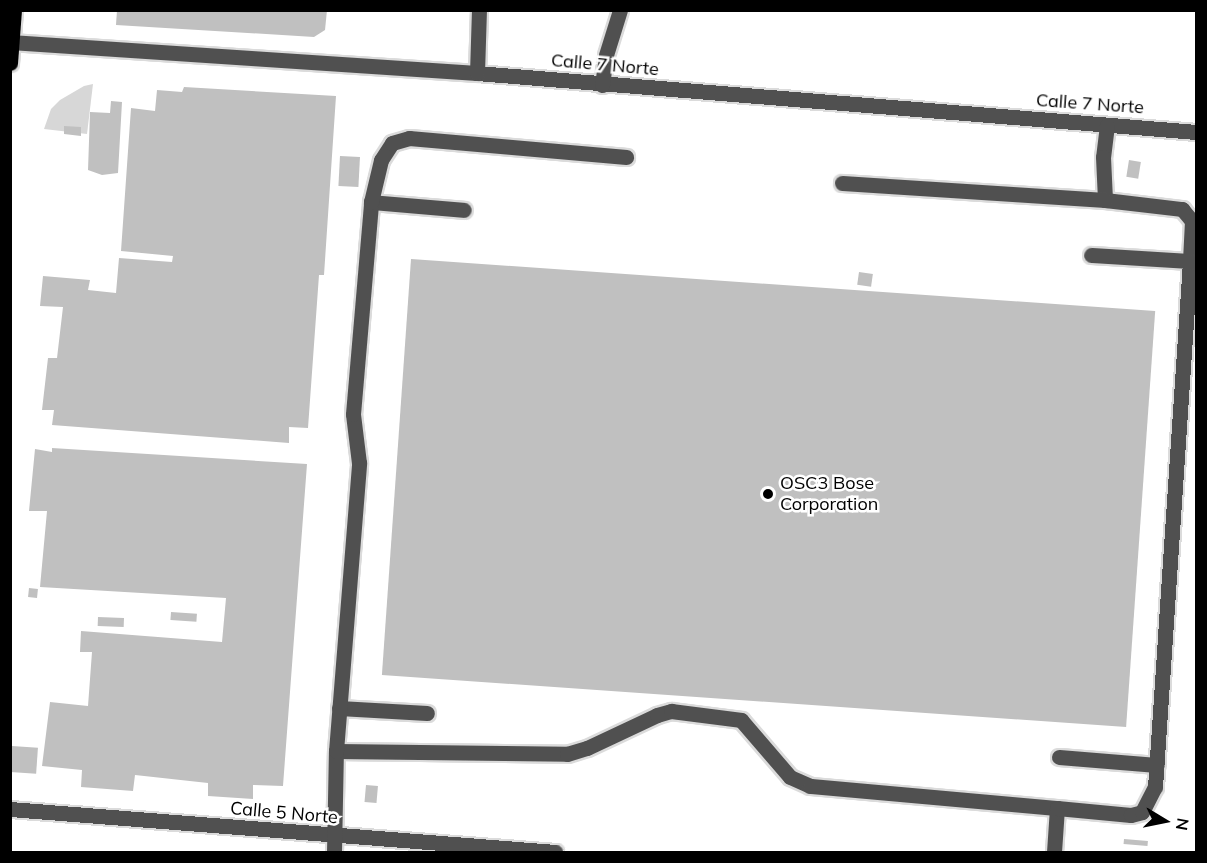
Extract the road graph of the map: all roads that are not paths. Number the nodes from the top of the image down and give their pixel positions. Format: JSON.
{"nodes":[{"id":1,"x":14,"y":10,"type":"edge"},
{"id":2,"x":479,"y":10,"type":"edge"},
{"id":3,"x":620,"y":10,"type":"edge"},
{"id":4,"x":11,"y":42,"type":"edge"},
{"id":5,"x":10,"y":63,"type":"edge"},
{"id":6,"x":477,"y":73,"type":"junction"},
{"id":7,"x":602,"y":85,"type":"junction"},
{"id":8,"x":1107,"y":125,"type":"junction"},
{"id":9,"x":1197,"y":132,"type":"edge"},
{"id":10,"x":626,"y":156,"type":"dead end"},
{"id":11,"x":842,"y":183,"type":"dead end"},
{"id":12,"x":1105,"y":200,"type":"junction"},
{"id":13,"x":371,"y":202,"type":"junction"},
{"id":14,"x":464,"y":210,"type":"dead end"},
{"id":15,"x":1091,"y":255,"type":"dead end"},
{"id":16,"x":1190,"y":261,"type":"junction"},
{"id":17,"x":339,"y":708,"type":"junction"},
{"id":18,"x":427,"y":713,"type":"dead end"},
{"id":19,"x":336,"y":751,"type":"junction"},
{"id":20,"x":1059,"y":757,"type":"dead end"},
{"id":21,"x":1157,"y":765,"type":"junction"},
{"id":22,"x":1057,"y":808,"type":"junction"},
{"id":23,"x":10,"y":809,"type":"edge"},
{"id":24,"x":334,"y":845,"type":"edge"},
{"id":25,"x":403,"y":847,"type":"edge"},
{"id":26,"x":555,"y":852,"type":"edge"},
{"id":27,"x":1054,"y":852,"type":"edge"}],
"edges":[{"from":1,"to":4,"type":"main road"},
{"from":2,"to":6,"type":"street"},
{"from":3,"to":7,"type":"street"},
{"from":4,"to":5,"type":"main road"},
{"from":4,"to":6,"type":"street","name":"Calle 7 Norte"},
{"from":6,"to":7,"type":"street","name":"Calle 7 Norte"},
{"from":7,"to":8,"type":"street","name":"Calle 7 Norte"},
{"from":8,"to":9,"type":"street","name":"Calle 7 Norte"},
{"from":8,"to":12,"type":"street"},
{"from":10,"to":13,"type":"street"},
{"from":11,"to":12,"type":"street"},
{"from":12,"to":16,"type":"street"},
{"from":13,"to":14,"type":"street"},
{"from":13,"to":17,"type":"street"},
{"from":15,"to":16,"type":"street"},
{"from":16,"to":21,"type":"street"},
{"from":17,"to":18,"type":"street"},
{"from":17,"to":19,"type":"street"},
{"from":19,"to":22,"type":"street"},
{"from":19,"to":24,"type":"street"},
{"from":20,"to":21,"type":"street"},
{"from":21,"to":22,"type":"street"},
{"from":22,"to":27,"type":"street"},
{"from":23,"to":24,"type":"street","name":"Calle 5 Norte"},
{"from":24,"to":25,"type":"street","name":"Calle 5 Norte"},
{"from":25,"to":26,"type":"street","name":"Calle 5 Norte"}]}
